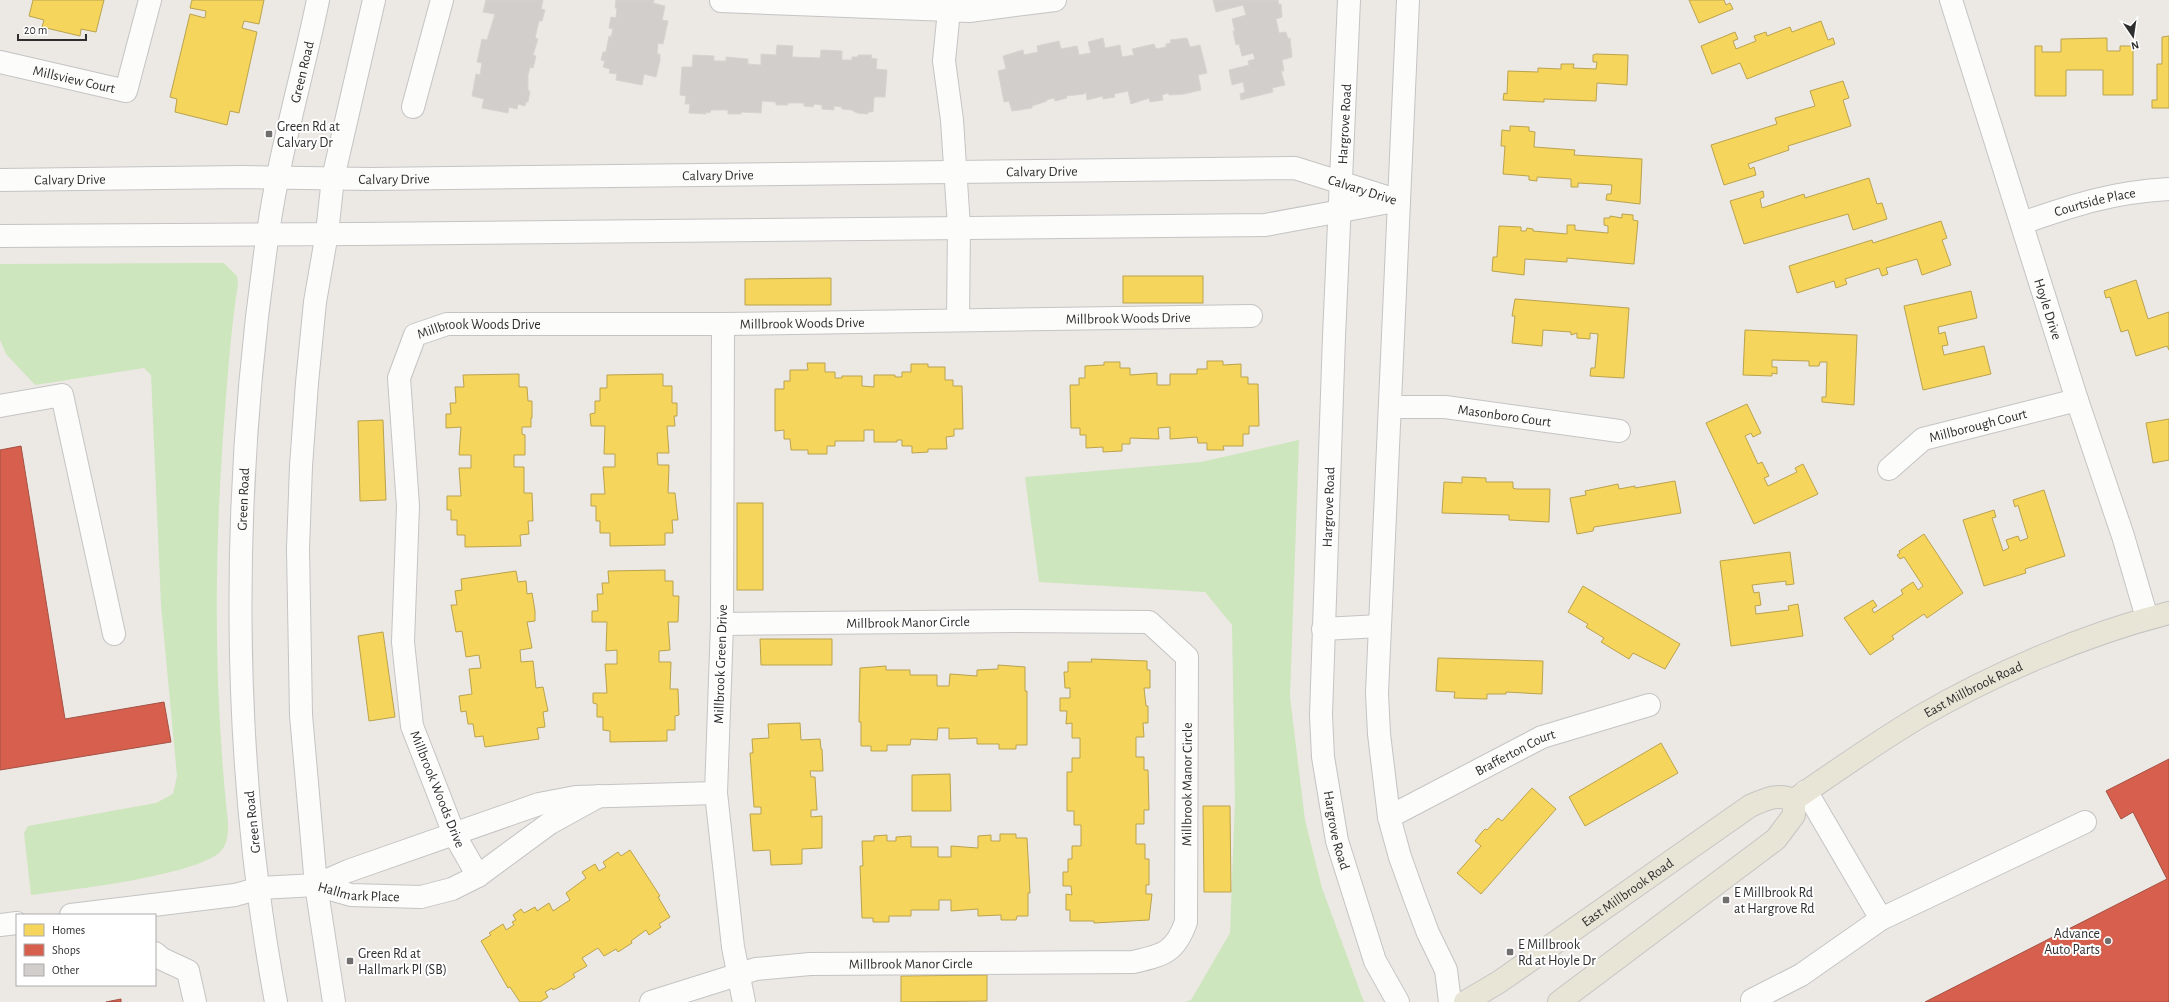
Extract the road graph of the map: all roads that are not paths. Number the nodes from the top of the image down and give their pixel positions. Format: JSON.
{"nodes":[{"id":1,"x":150,"y":0,"type":"edge"},
{"id":2,"x":318,"y":0,"type":"edge"},
{"id":3,"x":374,"y":0,"type":"edge"},
{"id":4,"x":442,"y":0,"type":"edge"},
{"id":5,"x":1055,"y":0,"type":"edge"},
{"id":6,"x":1349,"y":0,"type":"edge"},
{"id":7,"x":1408,"y":0,"type":"edge"},
{"id":8,"x":1951,"y":0,"type":"edge"},
{"id":9,"x":721,"y":1,"type":"edge"},
{"id":10,"x":950,"y":5,"type":"edge"},
{"id":11,"x":0,"y":62,"type":"edge"},
{"id":12,"x":413,"y":107,"type":"dead end"},
{"id":13,"x":956,"y":171,"type":"junction"},
{"id":14,"x":277,"y":178,"type":"junction"},
{"id":15,"x":333,"y":178,"type":"junction"},
{"id":16,"x":0,"y":180,"type":"edge"},
{"id":17,"x":1341,"y":182,"type":"junction"},
{"id":18,"x":2169,"y":189,"type":"edge"},
{"id":19,"x":1399,"y":201,"type":"junction"},
{"id":20,"x":1340,"y":211,"type":"junction"},
{"id":21,"x":2022,"y":223,"type":"junction"},
{"id":22,"x":959,"y":227,"type":"junction"},
{"id":23,"x":268,"y":234,"type":"junction"},
{"id":24,"x":327,"y":234,"type":"junction"},
{"id":25,"x":0,"y":236,"type":"edge"},
{"id":26,"x":1251,"y":316,"type":"dead end"},
{"id":27,"x":958,"y":320,"type":"junction"},
{"id":28,"x":723,"y":324,"type":"junction"},
{"id":29,"x":2077,"y":400,"type":"junction"},
{"id":30,"x":0,"y":406,"type":"edge"},
{"id":31,"x":1390,"y":407,"type":"junction"},
{"id":32,"x":1619,"y":431,"type":"dead end"},
{"id":33,"x":1889,"y":469,"type":"dead end"},
{"id":34,"x":2169,"y":613,"type":"edge"},
{"id":35,"x":2147,"y":618,"type":"junction"},
{"id":36,"x":722,"y":624,"type":"junction"},
{"id":37,"x":1380,"y":626,"type":"junction"},
{"id":38,"x":1324,"y":629,"type":"junction"},
{"id":39,"x":114,"y":634,"type":"dead end"},
{"id":40,"x":1649,"y":705,"type":"dead end"},
{"id":41,"x":716,"y":793,"type":"junction"},
{"id":42,"x":1800,"y":795,"type":"junction"},
{"id":43,"x":599,"y":796,"type":"junction"},
{"id":44,"x":1390,"y":817,"type":"junction"},
{"id":45,"x":2084,"y":822,"type":"dead end"},
{"id":46,"x":454,"y":834,"type":"junction"},
{"id":47,"x":478,"y":876,"type":"junction"},
{"id":48,"x":316,"y":885,"type":"junction"},
{"id":49,"x":260,"y":888,"type":"junction"},
{"id":50,"x":134,"y":910,"type":"edge"},
{"id":51,"x":84,"y":914,"type":"edge"},
{"id":52,"x":1881,"y":919,"type":"junction"},
{"id":53,"x":16,"y":923,"type":"edge"},
{"id":54,"x":0,"y":925,"type":"edge"},
{"id":55,"x":156,"y":954,"type":"edge"},
{"id":56,"x":737,"y":973,"type":"junction"},
{"id":57,"x":195,"y":1002,"type":"edge"},
{"id":58,"x":276,"y":1002,"type":"edge"},
{"id":59,"x":334,"y":1002,"type":"edge"},
{"id":60,"x":651,"y":1002,"type":"edge"},
{"id":61,"x":744,"y":1002,"type":"edge"},
{"id":62,"x":1398,"y":1002,"type":"edge"},
{"id":63,"x":1450,"y":1002,"type":"edge"},
{"id":64,"x":1465,"y":1002,"type":"edge"},
{"id":65,"x":1559,"y":1002,"type":"edge"},
{"id":66,"x":1753,"y":1002,"type":"edge"}],
"edges":[{"from":1,"to":11,"type":"street","name":"Millsview Court"},
{"from":2,"to":14,"type":"street","name":"Green Road"},
{"from":3,"to":15,"type":"street"},
{"from":4,"to":12,"type":"street"},
{"from":5,"to":10,"type":"street"},
{"from":6,"to":17,"type":"street","name":"Hargrove Road"},
{"from":7,"to":19,"type":"street"},
{"from":8,"to":21,"type":"street","name":"Hoyle Drive"},
{"from":9,"to":10,"type":"street"},
{"from":10,"to":13,"type":"street"},
{"from":13,"to":15,"type":"street","name":"Calvary Drive"},
{"from":13,"to":17,"type":"street","name":"Calvary Drive"},
{"from":13,"to":22,"type":"street"},
{"from":14,"to":15,"type":"street","name":"Calvary Drive"},
{"from":14,"to":16,"type":"street","name":"Calvary Drive"},
{"from":14,"to":23,"type":"street","name":"Green Road"},
{"from":15,"to":24,"type":"street"},
{"from":17,"to":19,"type":"street","name":"Calvary Drive"},
{"from":17,"to":20,"type":"street","name":"Hargrove Road"},
{"from":18,"to":21,"type":"street","name":"Courtside Place"},
{"from":19,"to":20,"type":"street","name":"Calvary Drive"},
{"from":19,"to":31,"type":"street"},
{"from":20,"to":22,"type":"street","name":"Calvary Drive"},
{"from":20,"to":38,"type":"street","name":"Hargrove Road"},
{"from":21,"to":29,"type":"street","name":"Hoyle Drive"},
{"from":22,"to":24,"type":"street","name":"Calvary Drive"},
{"from":22,"to":27,"type":"street"},
{"from":23,"to":24,"type":"street","name":"Calvary Drive"},
{"from":23,"to":25,"type":"street","name":"Calvary Drive"},
{"from":23,"to":49,"type":"street","name":"Green Road"},
{"from":24,"to":48,"type":"street"},
{"from":26,"to":27,"type":"street","name":"Millbrook Woods Drive"},
{"from":27,"to":28,"type":"street","name":"Millbrook Woods Drive"},
{"from":28,"to":36,"type":"street","name":"Millbrook Green Drive"},
{"from":28,"to":46,"type":"street","name":"Millbrook Woods Drive"},
{"from":29,"to":33,"type":"street","name":"Millborough Court"},
{"from":29,"to":35,"type":"street","name":"Hoyle Drive"},
{"from":30,"to":39,"type":"street"},
{"from":31,"to":32,"type":"street","name":"Masonboro Court"},
{"from":31,"to":37,"type":"street"},
{"from":34,"to":35,"type":"main road","name":"East Millbrook Road"},
{"from":35,"to":42,"type":"main road","name":"East Millbrook Road"},
{"from":36,"to":41,"type":"street","name":"Millbrook Green Drive"},
{"from":36,"to":56,"type":"street","name":"Millbrook Manor Circle"},
{"from":37,"to":38,"type":"street"},
{"from":37,"to":44,"type":"street"},
{"from":38,"to":62,"type":"street","name":"Hargrove Road"},
{"from":40,"to":44,"type":"street","name":"Brafferton Court"},
{"from":41,"to":43,"type":"street","name":"Hallmark Place"},
{"from":41,"to":56,"type":"street","name":"Millbrook Green Drive"},
{"from":42,"to":52,"type":"street"},
{"from":42,"to":64,"type":"main road","name":"East Millbrook Road"},
{"from":42,"to":65,"type":"main road"},
{"from":43,"to":46,"type":"street","name":"Hallmark Place"},
{"from":43,"to":47,"type":"street","name":"Hallmark Place"},
{"from":44,"to":63,"type":"street"},
{"from":45,"to":52,"type":"street"},
{"from":46,"to":47,"type":"street","name":"Millbrook Woods Drive"},
{"from":46,"to":48,"type":"street","name":"Hallmark Place"},
{"from":47,"to":48,"type":"street","name":"Hallmark Place"},
{"from":48,"to":49,"type":"street"},
{"from":48,"to":59,"type":"street"},
{"from":49,"to":50,"type":"street"},
{"from":49,"to":58,"type":"street","name":"Green Road"},
{"from":50,"to":51,"type":"street"},
{"from":52,"to":66,"type":"street"},
{"from":53,"to":54,"type":"street"},
{"from":55,"to":57,"type":"street"},
{"from":56,"to":60,"type":"street","name":"Millbrook Manor Circle"},
{"from":56,"to":61,"type":"street","name":"Millbrook Green Drive"}]}
